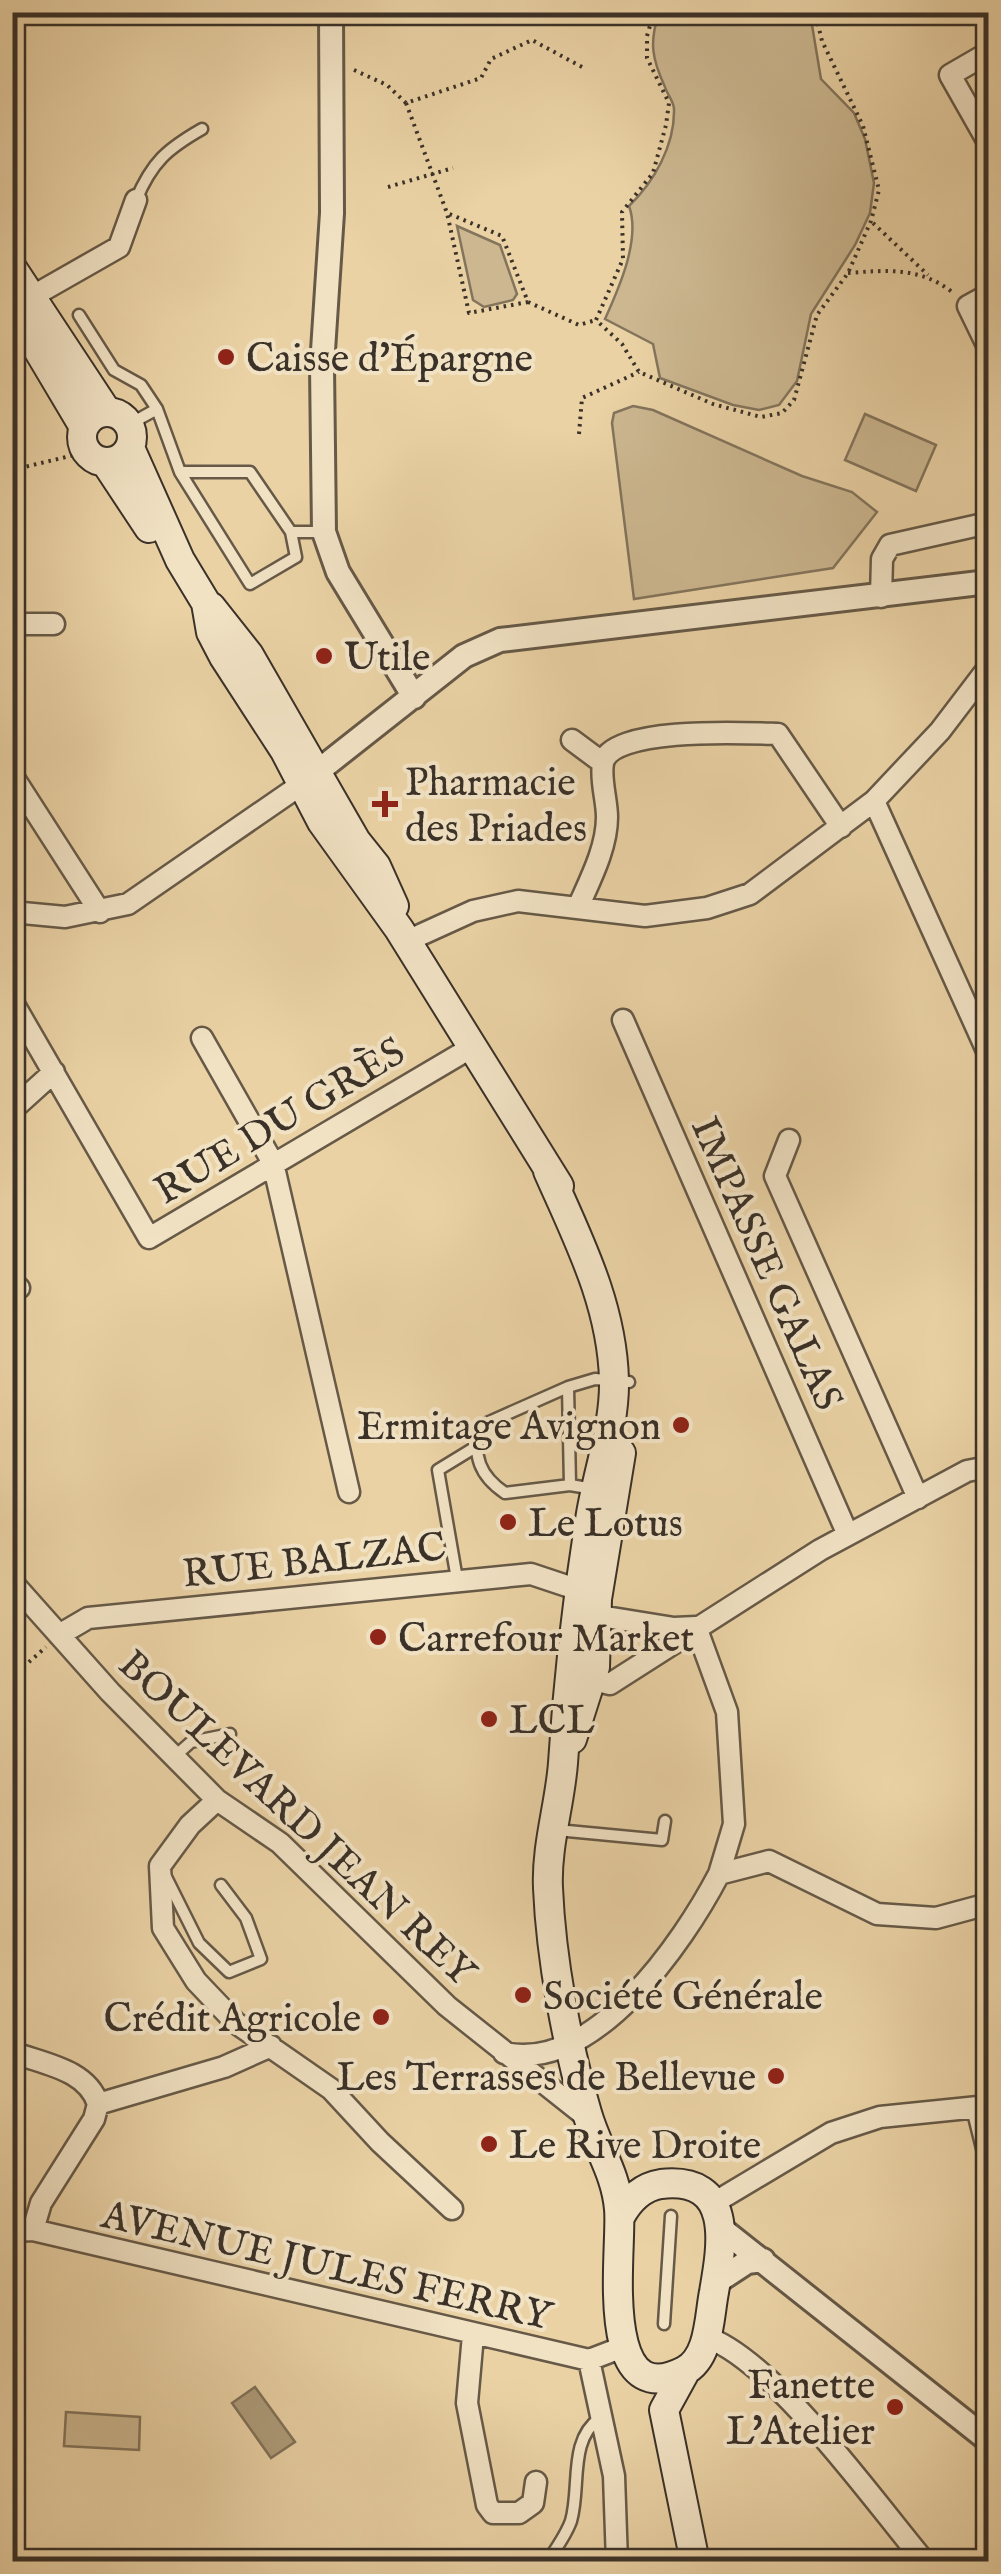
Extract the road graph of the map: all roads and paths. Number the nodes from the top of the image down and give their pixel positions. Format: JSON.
{"nodes":[{"id":1,"x":331,"y":12,"type":"edge"},
{"id":2,"x":654,"y":12,"type":"edge"},
{"id":3,"x":815,"y":12,"type":"edge"},
{"id":4,"x":988,"y":53,"type":"edge"},
{"id":5,"x":582,"y":67,"type":"dead end"},
{"id":6,"x":334,"y":70,"type":"junction"},
{"id":7,"x":406,"y":103,"type":"junction"},
{"id":8,"x":982,"y":114,"type":"edge"},
{"id":9,"x":202,"y":130,"type":"dead end"},
{"id":10,"x":988,"y":142,"type":"edge"},
{"id":11,"x":453,"y":168,"type":"dead end"},
{"id":12,"x":435,"y":176,"type":"junction"},
{"id":13,"x":388,"y":187,"type":"dead end"},
{"id":14,"x":136,"y":200,"type":"joint"},
{"id":15,"x":447,"y":213,"type":"junction"},
{"id":16,"x":871,"y":222,"type":"junction"},
{"id":17,"x":12,"y":268,"type":"edge"},
{"id":18,"x":848,"y":272,"type":"junction"},
{"id":19,"x":928,"y":275,"type":"junction"},
{"id":20,"x":988,"y":295,"type":"edge"},
{"id":21,"x":528,"y":302,"type":"junction"},
{"id":22,"x":19,"y":304,"type":"edge"},
{"id":23,"x":968,"y":306,"type":"junction"},
{"id":24,"x":79,"y":315,"type":"dead end"},
{"id":25,"x":596,"y":320,"type":"junction"},
{"id":26,"x":988,"y":347,"type":"edge"},
{"id":27,"x":639,"y":372,"type":"junction"},
{"id":28,"x":157,"y":408,"type":"junction"},
{"id":29,"x":579,"y":434,"type":"dead end"},
{"id":30,"x":107,"y":438,"type":"junction"},
{"id":31,"x":12,"y":470,"type":"edge"},
{"id":32,"x":180,"y":472,"type":"junction"},
{"id":33,"x":988,"y":523,"type":"edge"},
{"id":34,"x":292,"y":532,"type":"junction"},
{"id":35,"x":324,"y":532,"type":"junction"},
{"id":36,"x":988,"y":582,"type":"edge"},
{"id":37,"x":881,"y":597,"type":"junction"},
{"id":38,"x":54,"y":624,"type":"dead end"},
{"id":39,"x":12,"y":629,"type":"edge"},
{"id":40,"x":988,"y":668,"type":"edge"},
{"id":41,"x":414,"y":697,"type":"junction"},
{"id":42,"x":572,"y":740,"type":"dead end"},
{"id":43,"x":603,"y":763,"type":"junction"},
{"id":44,"x":12,"y":775,"type":"edge"},
{"id":45,"x":310,"y":778,"type":"junction"},
{"id":46,"x":874,"y":801,"type":"junction"},
{"id":47,"x":841,"y":826,"type":"junction"},
{"id":48,"x":579,"y":905,"type":"junction"},
{"id":49,"x":12,"y":912,"type":"edge"},
{"id":50,"x":100,"y":912,"type":"junction"},
{"id":51,"x":403,"y":935,"type":"junction"},
{"id":52,"x":13,"y":1004,"type":"edge"},
{"id":53,"x":624,"y":1020,"type":"dead end"},
{"id":54,"x":202,"y":1038,"type":"dead end"},
{"id":55,"x":474,"y":1046,"type":"junction"},
{"id":56,"x":988,"y":1054,"type":"edge"},
{"id":57,"x":54,"y":1072,"type":"junction"},
{"id":58,"x":12,"y":1110,"type":"edge"},
{"id":59,"x":789,"y":1140,"type":"dead end"},
{"id":60,"x":273,"y":1163,"type":"junction"},
{"id":61,"x":621,"y":1381,"type":"junction"},
{"id":62,"x":568,"y":1387,"type":"junction"},
{"id":63,"x":474,"y":1448,"type":"junction"},
{"id":64,"x":988,"y":1449,"type":"edge"},
{"id":65,"x":978,"y":1470,"type":"edge"},
{"id":66,"x":582,"y":1487,"type":"junction"},
{"id":67,"x":350,"y":1492,"type":"dead end"},
{"id":68,"x":918,"y":1498,"type":"junction"},
{"id":69,"x":848,"y":1535,"type":"junction"},
{"id":70,"x":457,"y":1579,"type":"junction"},
{"id":71,"x":12,"y":1582,"type":"edge"},
{"id":72,"x":579,"y":1590,"type":"junction"},
{"id":73,"x":598,"y":1612,"type":"junction"},
{"id":74,"x":696,"y":1626,"type":"junction"},
{"id":75,"x":59,"y":1635,"type":"junction"},
{"id":76,"x":580,"y":1673,"type":"junction"},
{"id":77,"x":12,"y":1677,"type":"edge"},
{"id":78,"x":230,"y":1734,"type":"dead end"},
{"id":79,"x":173,"y":1758,"type":"junction"},
{"id":80,"x":217,"y":1800,"type":"junction"},
{"id":81,"x":664,"y":1821,"type":"dead end"},
{"id":82,"x":552,"y":1830,"type":"junction"},
{"id":83,"x":160,"y":1866,"type":"junction"},
{"id":84,"x":719,"y":1874,"type":"junction"},
{"id":85,"x":221,"y":1885,"type":"dead end"},
{"id":86,"x":988,"y":1904,"type":"edge"},
{"id":87,"x":272,"y":2046,"type":"junction"},
{"id":88,"x":572,"y":2046,"type":"junction"},
{"id":89,"x":12,"y":2052,"type":"edge"},
{"id":90,"x":502,"y":2052,"type":"junction"},
{"id":91,"x":98,"y":2104,"type":"junction"},
{"id":92,"x":983,"y":2107,"type":"edge"},
{"id":93,"x":588,"y":2118,"type":"junction"},
{"id":94,"x":988,"y":2152,"type":"edge"},
{"id":95,"x":612,"y":2168,"type":"junction"},
{"id":96,"x":651,"y":2185,"type":"junction"},
{"id":97,"x":452,"y":2209,"type":"dead end"},
{"id":98,"x":671,"y":2216,"type":"dead end"},
{"id":99,"x":620,"y":2217,"type":"junction"},
{"id":100,"x":718,"y":2217,"type":"junction"},
{"id":101,"x":23,"y":2231,"type":"edge"},
{"id":102,"x":762,"y":2260,"type":"junction"},
{"id":103,"x":715,"y":2283,"type":"junction"},
{"id":104,"x":664,"y":2324,"type":"dead end"},
{"id":105,"x":473,"y":2335,"type":"junction"},
{"id":106,"x":706,"y":2336,"type":"junction"},
{"id":107,"x":623,"y":2348,"type":"junction"},
{"id":108,"x":589,"y":2360,"type":"junction"},
{"id":109,"x":686,"y":2370,"type":"junction"},
{"id":110,"x":642,"y":2371,"type":"junction"},
{"id":111,"x":664,"y":2410,"type":"junction"},
{"id":112,"x":601,"y":2417,"type":"junction"},
{"id":113,"x":988,"y":2440,"type":"edge"},
{"id":114,"x":536,"y":2482,"type":"dead end"},
{"id":115,"x":547,"y":2562,"type":"edge"},
{"id":116,"x":617,"y":2562,"type":"edge"},
{"id":117,"x":696,"y":2562,"type":"edge"},
{"id":118,"x":925,"y":2562,"type":"edge"}],
"edges":[{"from":1,"to":6,"type":"street"},
{"from":2,"to":25,"type":"path"},
{"from":3,"to":16,"type":"path"},
{"from":4,"to":8,"type":"street"},
{"from":5,"to":7,"type":"path"},
{"from":6,"to":7,"type":"path"},
{"from":6,"to":35,"type":"street"},
{"from":7,"to":12,"type":"path"},
{"from":8,"to":10,"type":"street"},
{"from":9,"to":14,"type":"lane"},
{"from":11,"to":12,"type":"path"},
{"from":12,"to":13,"type":"path"},
{"from":12,"to":15,"type":"path"},
{"from":14,"to":22,"type":"street"},
{"from":15,"to":21,"type":"path"},
{"from":15,"to":21,"type":"path"},
{"from":16,"to":18,"type":"path"},
{"from":16,"to":19,"type":"path"},
{"from":17,"to":22,"type":"main road"},
{"from":18,"to":19,"type":"path"},
{"from":18,"to":27,"type":"path"},
{"from":19,"to":23,"type":"path"},
{"from":20,"to":23,"type":"street"},
{"from":21,"to":25,"type":"path"},
{"from":22,"to":30,"type":"main road"},
{"from":23,"to":26,"type":"street"},
{"from":24,"to":28,"type":"lane"},
{"from":25,"to":27,"type":"path"},
{"from":27,"to":29,"type":"path"},
{"from":28,"to":30,"type":"lane"},
{"from":28,"to":32,"type":"lane"},
{"from":30,"to":31,"type":"path"},
{"from":30,"to":45,"type":"main road"},
{"from":32,"to":34,"type":"lane"},
{"from":32,"to":34,"type":"lane"},
{"from":33,"to":37,"type":"street"},
{"from":34,"to":35,"type":"lane"},
{"from":35,"to":41,"type":"street"},
{"from":36,"to":37,"type":"street"},
{"from":37,"to":41,"type":"street"},
{"from":38,"to":39,"type":"street"},
{"from":40,"to":46,"type":"street"},
{"from":41,"to":45,"type":"street"},
{"from":42,"to":43,"type":"street"},
{"from":43,"to":47,"type":"street"},
{"from":43,"to":48,"type":"street"},
{"from":44,"to":50,"type":"street"},
{"from":45,"to":50,"type":"street"},
{"from":45,"to":51,"type":"main road"},
{"from":46,"to":47,"type":"street"},
{"from":46,"to":56,"type":"street"},
{"from":47,"to":48,"type":"street"},
{"from":48,"to":51,"type":"street"},
{"from":49,"to":50,"type":"street"},
{"from":51,"to":55,"type":"main road"},
{"from":52,"to":57,"type":"street","name":"RUE DU GRÈS"},
{"from":53,"to":69,"type":"street","name":"IMPASSE GALAS"},
{"from":54,"to":60,"type":"street"},
{"from":55,"to":60,"type":"street","name":"RUE DU GRÈS"},
{"from":55,"to":61,"type":"main road"},
{"from":57,"to":58,"type":"street"},
{"from":57,"to":60,"type":"street","name":"RUE DU GRÈS"},
{"from":59,"to":68,"type":"street"},
{"from":60,"to":67,"type":"street"},
{"from":61,"to":62,"type":"lane"},
{"from":61,"to":66,"type":"main road"},
{"from":61,"to":73,"type":"main road"},
{"from":62,"to":63,"type":"lane"},
{"from":62,"to":66,"type":"lane"},
{"from":63,"to":66,"type":"lane"},
{"from":63,"to":70,"type":"lane"},
{"from":64,"to":65,"type":"street"},
{"from":65,"to":68,"type":"street"},
{"from":66,"to":72,"type":"main road"},
{"from":68,"to":69,"type":"street"},
{"from":69,"to":74,"type":"street"},
{"from":70,"to":72,"type":"street","name":"RUE BALZAC"},
{"from":70,"to":75,"type":"street","name":"RUE BALZAC"},
{"from":71,"to":75,"type":"street","name":"BOULEVARD JEAN REY"},
{"from":72,"to":73,"type":"street"},
{"from":72,"to":76,"type":"main road"},
{"from":73,"to":74,"type":"street"},
{"from":73,"to":76,"type":"main road"},
{"from":74,"to":76,"type":"street"},
{"from":74,"to":84,"type":"street"},
{"from":75,"to":77,"type":"path"},
{"from":75,"to":79,"type":"street","name":"BOULEVARD JEAN REY"},
{"from":76,"to":82,"type":"main road"},
{"from":78,"to":79,"type":"lane"},
{"from":79,"to":80,"type":"street","name":"BOULEVARD JEAN REY"},
{"from":80,"to":83,"type":"street"},
{"from":80,"to":90,"type":"street","name":"BOULEVARD JEAN REY"},
{"from":81,"to":82,"type":"lane"},
{"from":82,"to":88,"type":"main road"},
{"from":83,"to":85,"type":"lane"},
{"from":83,"to":87,"type":"street"},
{"from":84,"to":86,"type":"street"},
{"from":84,"to":88,"type":"street"},
{"from":87,"to":91,"type":"street"},
{"from":87,"to":97,"type":"street"},
{"from":88,"to":90,"type":"street"},
{"from":88,"to":93,"type":"main road"},
{"from":89,"to":91,"type":"street"},
{"from":90,"to":93,"type":"street","name":"BOULEVARD JEAN REY"},
{"from":91,"to":101,"type":"street"},
{"from":92,"to":94,"type":"street"},
{"from":92,"to":100,"type":"street"},
{"from":93,"to":95,"type":"main road"},
{"from":95,"to":96,"type":"main road"},
{"from":95,"to":99,"type":"main road"},
{"from":96,"to":99,"type":"main road"},
{"from":96,"to":100,"type":"main road"},
{"from":98,"to":104,"type":"lane"},
{"from":99,"to":107,"type":"main road"},
{"from":100,"to":102,"type":"street"},
{"from":100,"to":103,"type":"main road"},
{"from":101,"to":105,"type":"street","name":"AVENUE JULES FERRY"},
{"from":102,"to":103,"type":"street"},
{"from":102,"to":113,"type":"street"},
{"from":103,"to":106,"type":"main road"},
{"from":105,"to":108,"type":"street","name":"AVENUE JULES FERRY"},
{"from":105,"to":114,"type":"street"},
{"from":106,"to":109,"type":"main road"},
{"from":106,"to":118,"type":"street"},
{"from":107,"to":108,"type":"street","name":"AVENUE JULES FERRY"},
{"from":107,"to":110,"type":"main road"},
{"from":108,"to":112,"type":"street"},
{"from":109,"to":110,"type":"main road"},
{"from":109,"to":111,"type":"main road"},
{"from":110,"to":111,"type":"main road"},
{"from":111,"to":117,"type":"main road"},
{"from":112,"to":115,"type":"lane"},
{"from":112,"to":116,"type":"street"}]}
